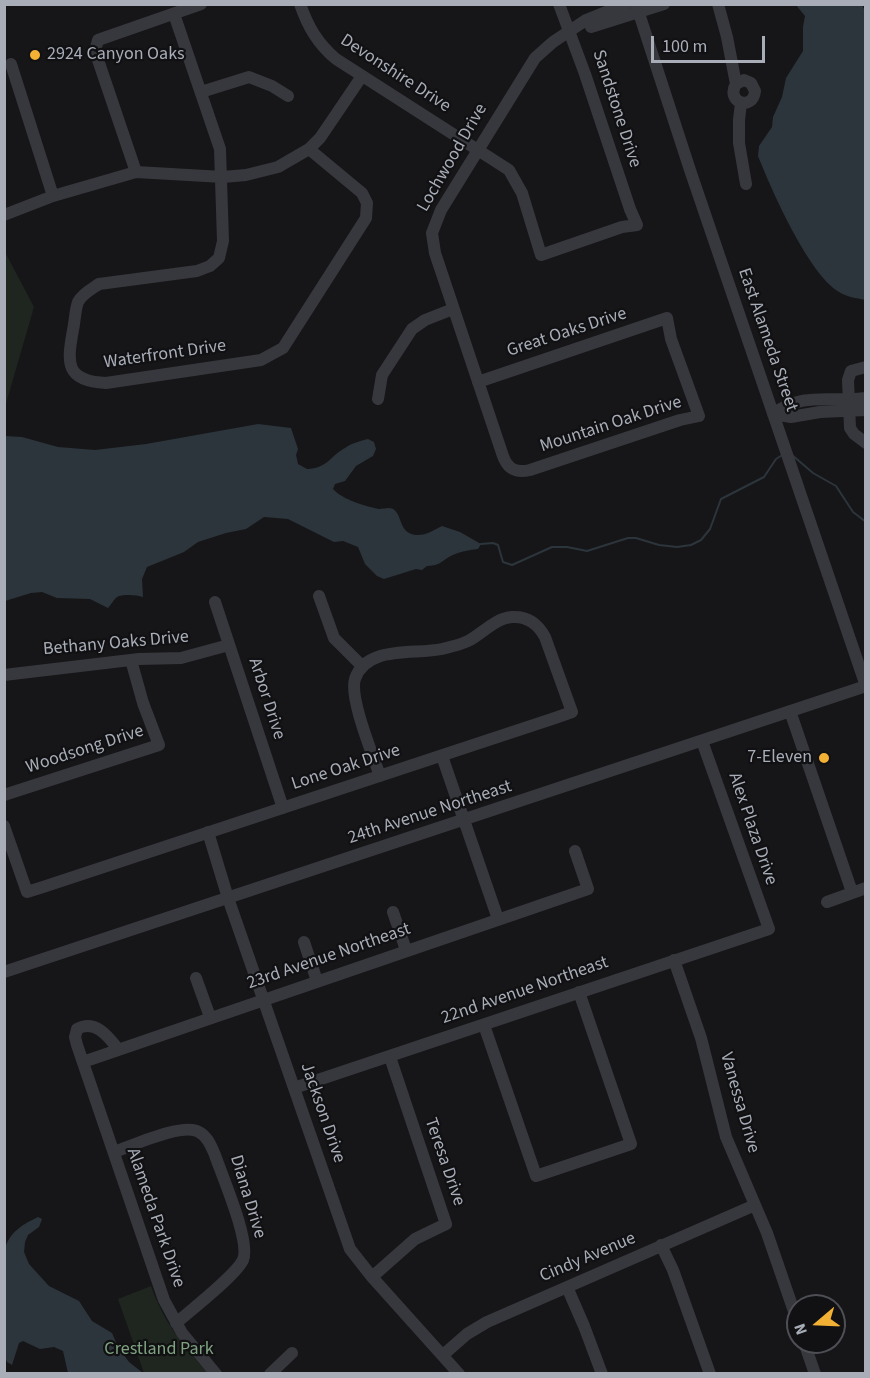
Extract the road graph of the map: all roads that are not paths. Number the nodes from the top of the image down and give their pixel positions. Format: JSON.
{"nodes":[{"id":1,"x":201,"y":4,"type":"edge"},
{"id":2,"x":300,"y":4,"type":"edge"},
{"id":3,"x":559,"y":4,"type":"edge"},
{"id":4,"x":664,"y":4,"type":"edge"},
{"id":5,"x":718,"y":4,"type":"edge"},
{"id":6,"x":633,"y":9,"type":"edge"},
{"id":7,"x":174,"y":14,"type":"junction"},
{"id":8,"x":570,"y":31,"type":"junction"},
{"id":9,"x":11,"y":64,"type":"dead end"},
{"id":10,"x":362,"y":76,"type":"junction"},
{"id":11,"x":736,"y":84,"type":"junction"},
{"id":12,"x":201,"y":92,"type":"junction"},
{"id":13,"x":288,"y":96,"type":"dead end"},
{"id":14,"x":741,"y":103,"type":"junction"},
{"id":15,"x":309,"y":149,"type":"junction"},
{"id":16,"x":478,"y":150,"type":"junction"},
{"id":17,"x":136,"y":172,"type":"junction"},
{"id":18,"x":223,"y":177,"type":"junction"},
{"id":19,"x":746,"y":183,"type":"dead end"},
{"id":20,"x":52,"y":196,"type":"junction"},
{"id":21,"x":4,"y":215,"type":"edge"},
{"id":22,"x":637,"y":225,"type":"joint"},
{"id":23,"x":453,"y":309,"type":"junction"},
{"id":24,"x":667,"y":318,"type":"joint"},
{"id":25,"x":866,"y":367,"type":"edge"},
{"id":26,"x":478,"y":382,"type":"junction"},
{"id":27,"x":866,"y":398,"type":"edge"},
{"id":28,"x":378,"y":399,"type":"dead end"},
{"id":29,"x":849,"y":405,"type":"junction"},
{"id":30,"x":866,"y":410,"type":"edge"},
{"id":31,"x":773,"y":414,"type":"junction"},
{"id":32,"x":866,"y":443,"type":"edge"},
{"id":33,"x":506,"y":462,"type":"joint"},
{"id":34,"x":319,"y":596,"type":"dead end"},
{"id":35,"x":215,"y":602,"type":"dead end"},
{"id":36,"x":229,"y":645,"type":"junction"},
{"id":37,"x":130,"y":660,"type":"junction"},
{"id":38,"x":362,"y":666,"type":"junction"},
{"id":39,"x":4,"y":675,"type":"edge"},
{"id":40,"x":866,"y":686,"type":"edge"},
{"id":41,"x":790,"y":711,"type":"junction"},
{"id":42,"x":702,"y":741,"type":"junction"},
{"id":43,"x":442,"y":756,"type":"junction"},
{"id":44,"x":380,"y":776,"type":"junction"},
{"id":45,"x":4,"y":795,"type":"edge"},
{"id":46,"x":283,"y":808,"type":"junction"},
{"id":47,"x":464,"y":820,"type":"junction"},
{"id":48,"x":4,"y":826,"type":"edge"},
{"id":49,"x":207,"y":832,"type":"junction"},
{"id":50,"x":575,"y":851,"type":"dead end"},
{"id":51,"x":866,"y":888,"type":"edge"},
{"id":52,"x":852,"y":892,"type":"junction"},
{"id":53,"x":228,"y":898,"type":"junction"},
{"id":54,"x":827,"y":902,"type":"dead end"},
{"id":55,"x":393,"y":912,"type":"dead end"},
{"id":56,"x":498,"y":919,"type":"junction"},
{"id":57,"x":769,"y":929,"type":"joint"},
{"id":58,"x":304,"y":942,"type":"dead end"},
{"id":59,"x":406,"y":950,"type":"junction"},
{"id":60,"x":674,"y":960,"type":"junction"},
{"id":61,"x":4,"y":972,"type":"edge"},
{"id":62,"x":196,"y":978,"type":"dead end"},
{"id":63,"x":317,"y":981,"type":"junction"},
{"id":64,"x":579,"y":992,"type":"junction"},
{"id":65,"x":265,"y":999,"type":"junction"},
{"id":66,"x":210,"y":1017,"type":"junction"},
{"id":67,"x":484,"y":1024,"type":"junction"},
{"id":68,"x":118,"y":1049,"type":"junction"},
{"id":69,"x":390,"y":1057,"type":"junction"},
{"id":70,"x":83,"y":1062,"type":"junction"},
{"id":71,"x":294,"y":1088,"type":"junction"},
{"id":72,"x":114,"y":1152,"type":"junction"},
{"id":73,"x":754,"y":1205,"type":"junction"},
{"id":74,"x":661,"y":1245,"type":"junction"},
{"id":75,"x":372,"y":1277,"type":"junction"},
{"id":76,"x":567,"y":1287,"type":"junction"},
{"id":77,"x":788,"y":1294,"type":"edge"},
{"id":78,"x":176,"y":1323,"type":"junction"},
{"id":79,"x":292,"y":1353,"type":"dead end"},
{"id":80,"x":808,"y":1354,"type":"edge"},
{"id":81,"x":443,"y":1355,"type":"junction"},
{"id":82,"x":216,"y":1374,"type":"edge"},
{"id":83,"x":270,"y":1374,"type":"edge"},
{"id":84,"x":459,"y":1374,"type":"edge"},
{"id":85,"x":602,"y":1374,"type":"edge"},
{"id":86,"x":710,"y":1374,"type":"edge"},
{"id":87,"x":815,"y":1374,"type":"edge"}],
"edges":[{"from":1,"to":7,"type":"street"},
{"from":2,"to":10,"type":"street","name":"Devonshire Drive"},
{"from":3,"to":8,"type":"street","name":"Sandstone Drive"},
{"from":4,"to":6,"type":"street","name":"Lochwood Drive"},
{"from":5,"to":11,"type":"street"},
{"from":6,"to":8,"type":"street","name":"Lochwood Drive"},
{"from":6,"to":31,"type":"street","name":"East Alameda Street"},
{"from":7,"to":12,"type":"street"},
{"from":7,"to":17,"type":"street"},
{"from":8,"to":16,"type":"street","name":"Lochwood Drive"},
{"from":8,"to":22,"type":"street","name":"Sandstone Drive"},
{"from":9,"to":20,"type":"street"},
{"from":10,"to":15,"type":"street"},
{"from":10,"to":16,"type":"street","name":"Devonshire Drive"},
{"from":11,"to":14,"type":"street"},
{"from":11,"to":14,"type":"street"},
{"from":12,"to":13,"type":"street"},
{"from":12,"to":18,"type":"street"},
{"from":14,"to":19,"type":"street"},
{"from":15,"to":18,"type":"street"},
{"from":15,"to":18,"type":"street","name":"Waterfront Drive"},
{"from":16,"to":22,"type":"street","name":"Devonshire Drive"},
{"from":16,"to":23,"type":"street","name":"Lochwood Drive"},
{"from":17,"to":18,"type":"street"},
{"from":17,"to":20,"type":"street"},
{"from":20,"to":21,"type":"street"},
{"from":23,"to":26,"type":"street","name":"Lochwood Drive"},
{"from":23,"to":28,"type":"street"},
{"from":24,"to":26,"type":"street","name":"Great Oaks Drive"},
{"from":24,"to":33,"type":"street","name":"Mountain Oak Drive"},
{"from":25,"to":29,"type":"street"},
{"from":26,"to":33,"type":"street","name":"Lochwood Drive"},
{"from":27,"to":29,"type":"street"},
{"from":29,"to":30,"type":"street"},
{"from":29,"to":31,"type":"street"},
{"from":29,"to":32,"type":"street"},
{"from":31,"to":40,"type":"street","name":"East Alameda Street"},
{"from":34,"to":38,"type":"street"},
{"from":35,"to":36,"type":"street","name":"Arbor Drive"},
{"from":36,"to":37,"type":"street","name":"Bethany Oaks Drive"},
{"from":36,"to":46,"type":"street","name":"Arbor Drive"},
{"from":37,"to":39,"type":"street","name":"Bethany Oaks Drive"},
{"from":37,"to":45,"type":"street","name":"Woodsong Drive"},
{"from":38,"to":43,"type":"street","name":"Lone Oak Drive"},
{"from":38,"to":44,"type":"street"},
{"from":40,"to":41,"type":"street","name":"24th Avenue Northeast"},
{"from":41,"to":42,"type":"street","name":"24th Avenue Northeast"},
{"from":41,"to":52,"type":"street"},
{"from":42,"to":47,"type":"street","name":"24th Avenue Northeast"},
{"from":42,"to":57,"type":"street","name":"Alex Plaza Drive"},
{"from":43,"to":44,"type":"street","name":"Lone Oak Drive"},
{"from":43,"to":47,"type":"street"},
{"from":44,"to":46,"type":"street","name":"Lone Oak Drive"},
{"from":46,"to":49,"type":"street","name":"Lone Oak Drive"},
{"from":47,"to":53,"type":"street","name":"24th Avenue Northeast"},
{"from":47,"to":56,"type":"street"},
{"from":48,"to":49,"type":"street","name":"Lone Oak Drive"},
{"from":49,"to":53,"type":"street","name":"Jackson Drive"},
{"from":50,"to":56,"type":"street","name":"23rd Avenue Northeast"},
{"from":51,"to":52,"type":"street"},
{"from":52,"to":54,"type":"street"},
{"from":53,"to":61,"type":"street","name":"24th Avenue Northeast"},
{"from":53,"to":65,"type":"street","name":"Jackson Drive"},
{"from":55,"to":59,"type":"street"},
{"from":56,"to":59,"type":"street","name":"23rd Avenue Northeast"},
{"from":57,"to":60,"type":"street","name":"22nd Avenue Northeast"},
{"from":58,"to":63,"type":"street"},
{"from":59,"to":63,"type":"street","name":"23rd Avenue Northeast"},
{"from":60,"to":64,"type":"street","name":"22nd Avenue Northeast"},
{"from":60,"to":73,"type":"street","name":"Vanessa Drive"},
{"from":62,"to":66,"type":"street"},
{"from":63,"to":65,"type":"street","name":"23rd Avenue Northeast"},
{"from":64,"to":67,"type":"street","name":"22nd Avenue Northeast"},
{"from":64,"to":67,"type":"street"},
{"from":65,"to":66,"type":"street","name":"23rd Avenue Northeast"},
{"from":65,"to":71,"type":"street","name":"Jackson Drive"},
{"from":66,"to":68,"type":"street","name":"23rd Avenue Northeast"},
{"from":67,"to":69,"type":"street","name":"22nd Avenue Northeast"},
{"from":68,"to":70,"type":"street","name":"23rd Avenue Northeast"},
{"from":68,"to":70,"type":"street","name":"Alameda Park Drive"},
{"from":69,"to":71,"type":"street","name":"22nd Avenue Northeast"},
{"from":69,"to":75,"type":"street","name":"Teresa Drive"},
{"from":70,"to":72,"type":"street","name":"Alameda Park Drive"},
{"from":71,"to":75,"type":"street","name":"Jackson Drive"},
{"from":72,"to":78,"type":"street","name":"Alameda Park Drive"},
{"from":72,"to":78,"type":"street","name":"Diana Drive"},
{"from":73,"to":74,"type":"street","name":"Cindy Avenue"},
{"from":73,"to":77,"type":"street","name":"Vanessa Drive"},
{"from":74,"to":76,"type":"street","name":"Cindy Avenue"},
{"from":74,"to":86,"type":"street"},
{"from":75,"to":81,"type":"street","name":"Jackson Drive"},
{"from":76,"to":81,"type":"street","name":"Cindy Avenue"},
{"from":76,"to":85,"type":"street"},
{"from":78,"to":82,"type":"street","name":"Alameda Park Drive"},
{"from":79,"to":83,"type":"street"},
{"from":80,"to":87,"type":"street"},
{"from":81,"to":84,"type":"street","name":"Jackson Drive"}]}
